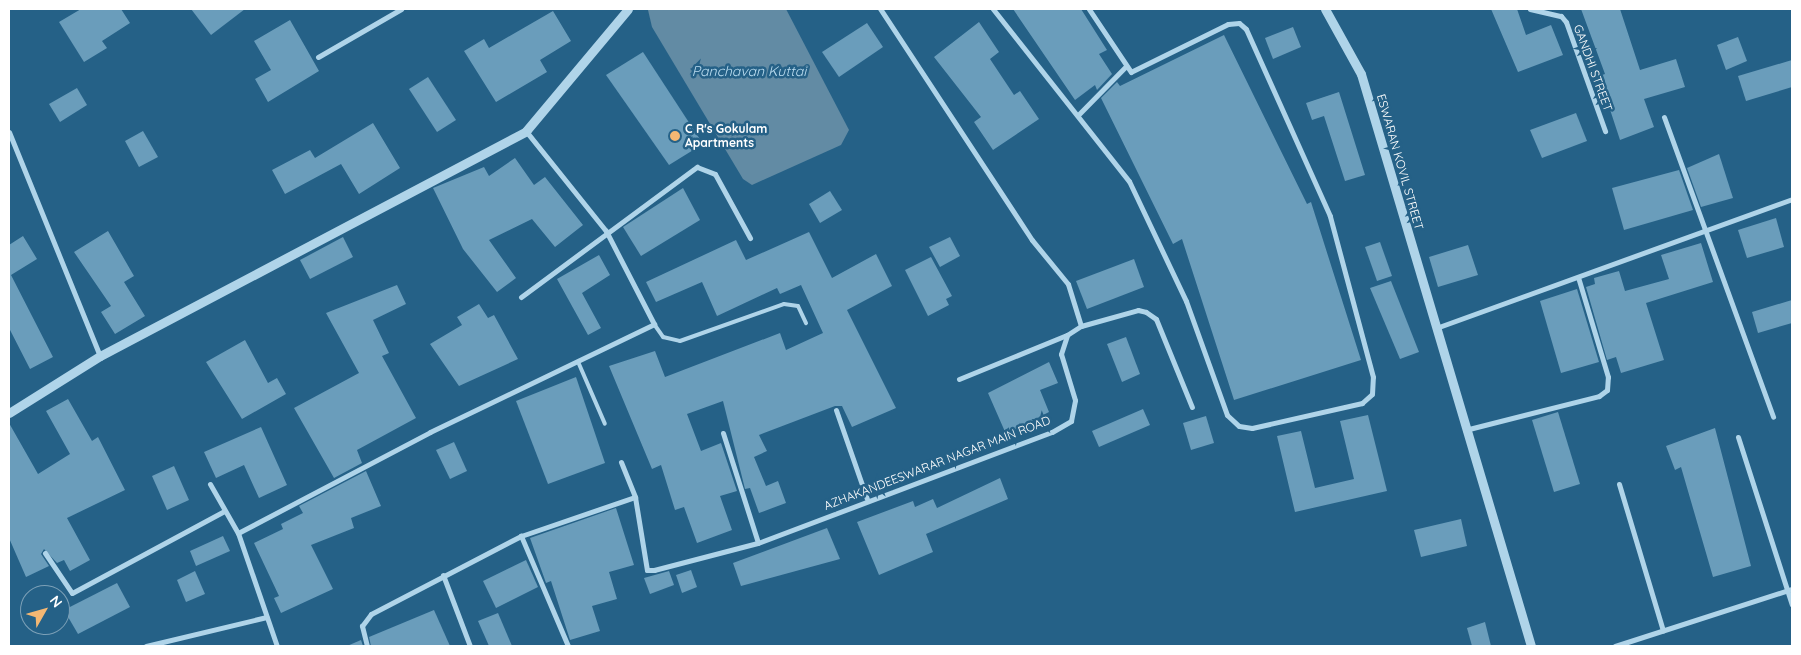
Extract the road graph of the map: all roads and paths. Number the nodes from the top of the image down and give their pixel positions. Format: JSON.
{"nodes":[{"id":1,"x":401,"y":9,"type":"edge"},
{"id":2,"x":628,"y":9,"type":"edge"},
{"id":3,"x":880,"y":9,"type":"edge"},
{"id":4,"x":993,"y":9,"type":"edge"},
{"id":5,"x":1090,"y":9,"type":"edge"},
{"id":6,"x":1325,"y":9,"type":"edge"},
{"id":7,"x":1530,"y":9,"type":"edge"},
{"id":8,"x":318,"y":57,"type":"dead end"},
{"id":9,"x":1126,"y":66,"type":"junction"},
{"id":10,"x":1079,"y":114,"type":"junction"},
{"id":11,"x":1664,"y":117,"type":"dead end"},
{"id":12,"x":526,"y":131,"type":"junction"},
{"id":13,"x":1605,"y":131,"type":"dead end"},
{"id":14,"x":9,"y":132,"type":"edge"},
{"id":15,"x":1792,"y":199,"type":"edge"},
{"id":16,"x":1706,"y":227,"type":"junction"},
{"id":17,"x":606,"y":231,"type":"junction"},
{"id":18,"x":750,"y":238,"type":"dead end"},
{"id":19,"x":1578,"y":277,"type":"junction"},
{"id":20,"x":521,"y":297,"type":"dead end"},
{"id":21,"x":806,"y":323,"type":"dead end"},
{"id":22,"x":654,"y":324,"type":"junction"},
{"id":23,"x":1081,"y":326,"type":"junction"},
{"id":24,"x":1436,"y":328,"type":"junction"},
{"id":25,"x":1067,"y":335,"type":"junction"},
{"id":26,"x":100,"y":356,"type":"junction"},
{"id":27,"x":579,"y":364,"type":"junction"},
{"id":28,"x":959,"y":379,"type":"dead end"},
{"id":29,"x":1192,"y":407,"type":"dead end"},
{"id":30,"x":836,"y":410,"type":"dead end"},
{"id":31,"x":9,"y":413,"type":"edge"},
{"id":32,"x":1773,"y":417,"type":"dead end"},
{"id":33,"x":605,"y":424,"type":"dead end"},
{"id":34,"x":1465,"y":430,"type":"junction"},
{"id":35,"x":723,"y":433,"type":"dead end"},
{"id":36,"x":1738,"y":437,"type":"dead end"},
{"id":37,"x":621,"y":462,"type":"dead end"},
{"id":38,"x":210,"y":484,"type":"dead end"},
{"id":39,"x":1619,"y":484,"type":"dead end"},
{"id":40,"x":634,"y":497,"type":"junction"},
{"id":41,"x":867,"y":499,"type":"junction"},
{"id":42,"x":224,"y":511,"type":"junction"},
{"id":43,"x":238,"y":532,"type":"junction"},
{"id":44,"x":521,"y":536,"type":"junction"},
{"id":45,"x":758,"y":543,"type":"junction"},
{"id":46,"x":45,"y":553,"type":"dead end"},
{"id":47,"x":443,"y":575,"type":"junction"},
{"id":48,"x":1790,"y":590,"type":"edge"},
{"id":49,"x":1792,"y":605,"type":"edge"},
{"id":50,"x":267,"y":617,"type":"junction"},
{"id":51,"x":1663,"y":631,"type":"junction"},
{"id":52,"x":146,"y":646,"type":"edge"},
{"id":53,"x":277,"y":646,"type":"edge"},
{"id":54,"x":367,"y":646,"type":"edge"},
{"id":55,"x":470,"y":646,"type":"edge"},
{"id":56,"x":568,"y":646,"type":"edge"},
{"id":57,"x":1531,"y":646,"type":"edge"},
{"id":58,"x":1615,"y":646,"type":"edge"}],
"edges":[{"from":1,"to":8,"type":"street"},
{"from":2,"to":12,"type":"street"},
{"from":3,"to":23,"type":"street"},
{"from":4,"to":10,"type":"street"},
{"from":5,"to":9,"type":"street"},
{"from":6,"to":24,"type":"street","name":"ESWARAN KOVIL STREET"},
{"from":7,"to":13,"type":"street","name":"GANDHI STREET"},
{"from":9,"to":10,"type":"street"},
{"from":9,"to":10,"type":"street"},
{"from":11,"to":16,"type":"street"},
{"from":12,"to":17,"type":"street"},
{"from":12,"to":26,"type":"street"},
{"from":14,"to":26,"type":"street"},
{"from":15,"to":16,"type":"street"},
{"from":16,"to":19,"type":"street"},
{"from":16,"to":32,"type":"street"},
{"from":17,"to":18,"type":"street"},
{"from":17,"to":20,"type":"street"},
{"from":17,"to":22,"type":"street"},
{"from":19,"to":24,"type":"street"},
{"from":19,"to":34,"type":"street"},
{"from":21,"to":22,"type":"lane"},
{"from":22,"to":27,"type":"street"},
{"from":23,"to":25,"type":"street"},
{"from":23,"to":29,"type":"street"},
{"from":24,"to":34,"type":"street","name":"ESWARAN KOVIL STREET"},
{"from":25,"to":28,"type":"street"},
{"from":25,"to":41,"type":"street","name":"AZHAKANDEESWARAR NAGAR MAIN ROAD"},
{"from":26,"to":31,"type":"street"},
{"from":27,"to":33,"type":"lane"},
{"from":27,"to":43,"type":"street"},
{"from":30,"to":41,"type":"street"},
{"from":34,"to":57,"type":"street","name":"ESWARAN KOVIL STREET"},
{"from":35,"to":45,"type":"street"},
{"from":36,"to":48,"type":"street"},
{"from":37,"to":40,"type":"street"},
{"from":38,"to":42,"type":"street"},
{"from":39,"to":51,"type":"street"},
{"from":40,"to":44,"type":"street"},
{"from":40,"to":45,"type":"street","name":"AZHAKANDEESWARAR NAGAR MAIN ROAD"},
{"from":41,"to":45,"type":"street","name":"AZHAKANDEESWARAR NAGAR MAIN ROAD"},
{"from":42,"to":43,"type":"street"},
{"from":42,"to":46,"type":"street"},
{"from":43,"to":50,"type":"street"},
{"from":44,"to":47,"type":"street"},
{"from":44,"to":56,"type":"street"},
{"from":47,"to":54,"type":"street"},
{"from":47,"to":55,"type":"street"},
{"from":48,"to":49,"type":"street"},
{"from":48,"to":51,"type":"street"},
{"from":50,"to":52,"type":"street"},
{"from":50,"to":53,"type":"street"},
{"from":51,"to":58,"type":"street"}]}
